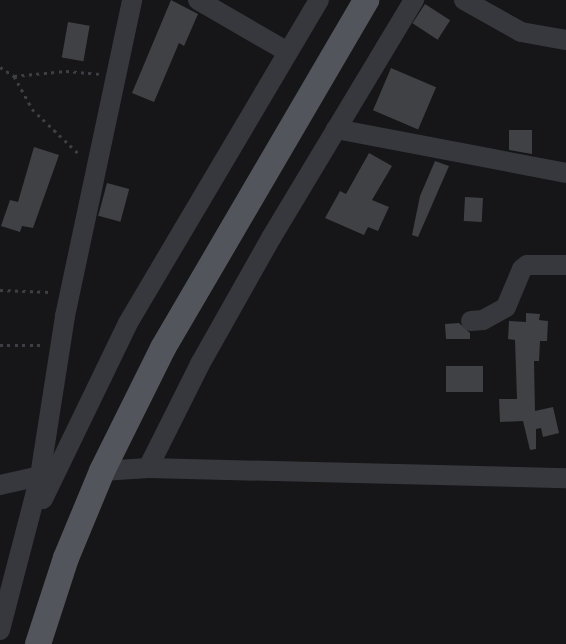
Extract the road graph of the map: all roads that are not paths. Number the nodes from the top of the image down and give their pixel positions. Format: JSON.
{"nodes":[{"id":1,"x":132,"y":0,"type":"edge"},
{"id":2,"x":198,"y":0,"type":"edge"},
{"id":3,"x":319,"y":0,"type":"edge"},
{"id":4,"x":366,"y":0,"type":"edge"},
{"id":5,"x":414,"y":0,"type":"edge"},
{"id":6,"x":464,"y":0,"type":"edge"},
{"id":7,"x":566,"y":40,"type":"edge"},
{"id":8,"x":286,"y":51,"type":"junction"},
{"id":9,"x":336,"y":129,"type":"junction"},
{"id":10,"x":566,"y":174,"type":"edge"},
{"id":11,"x":566,"y":266,"type":"edge"},
{"id":12,"x":471,"y":321,"type":"dead end"},
{"id":13,"x":148,"y":468,"type":"junction"},
{"id":14,"x":102,"y":471,"type":"junction"},
{"id":15,"x":40,"y":476,"type":"junction"},
{"id":16,"x":566,"y":478,"type":"edge"},
{"id":17,"x":0,"y":485,"type":"edge"},
{"id":18,"x":28,"y":531,"type":"junction"},
{"id":19,"x":0,"y":630,"type":"edge"},
{"id":20,"x":38,"y":644,"type":"edge"}],
"edges":[{"from":1,"to":15,"type":"street"},
{"from":2,"to":8,"type":"street"},
{"from":3,"to":8,"type":"street"},
{"from":4,"to":14,"type":"main road"},
{"from":5,"to":9,"type":"street"},
{"from":6,"to":7,"type":"street"},
{"from":8,"to":18,"type":"street"},
{"from":9,"to":10,"type":"street"},
{"from":9,"to":13,"type":"street"},
{"from":11,"to":12,"type":"street"},
{"from":13,"to":14,"type":"street"},
{"from":13,"to":16,"type":"street"},
{"from":14,"to":20,"type":"main road"},
{"from":15,"to":17,"type":"street"},
{"from":15,"to":18,"type":"street"},
{"from":18,"to":19,"type":"street"}]}
